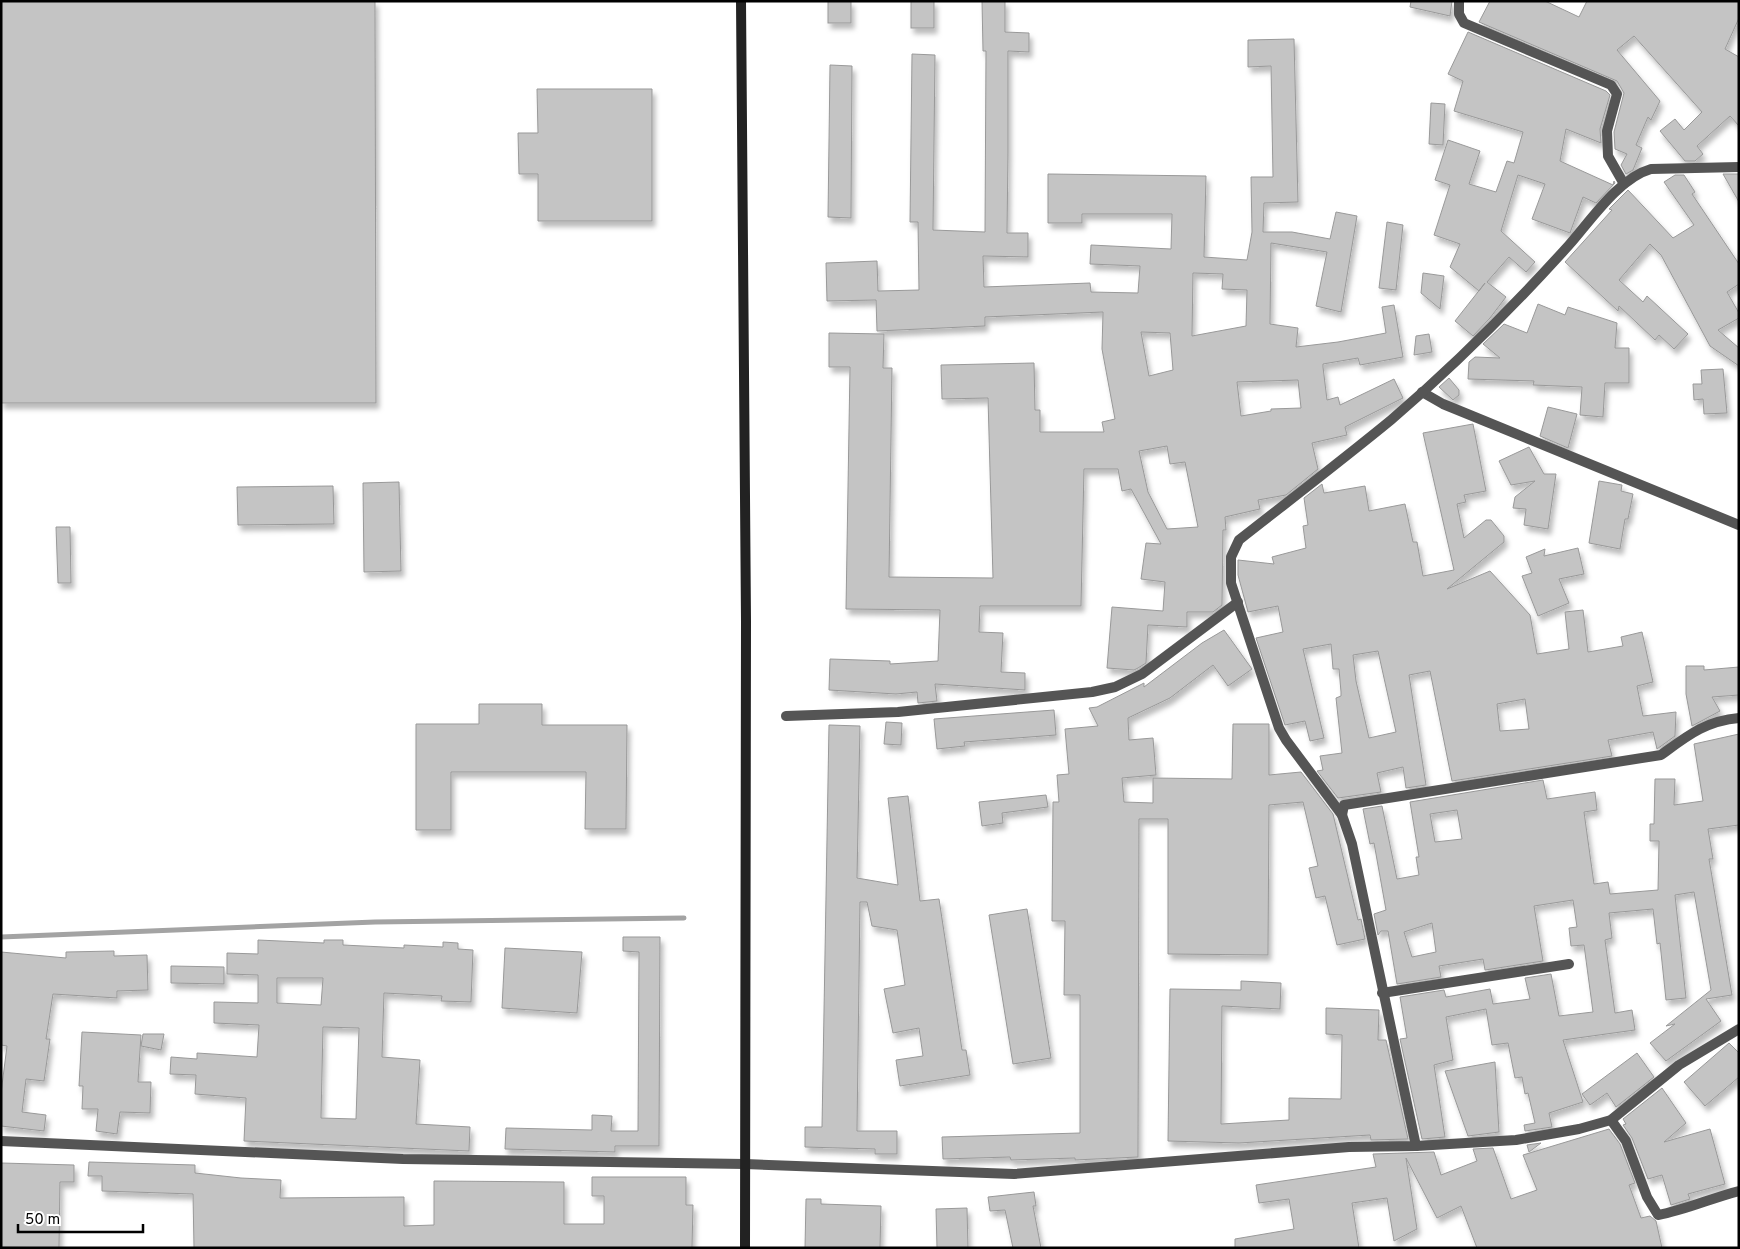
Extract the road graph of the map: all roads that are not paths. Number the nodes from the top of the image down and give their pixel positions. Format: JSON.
{"nodes":[{"id":1,"x":741,"y":1,"type":"edge"},
{"id":2,"x":1459,"y":1,"type":"edge"},
{"id":3,"x":1739,"y":167,"type":"edge"},
{"id":4,"x":1624,"y":184,"type":"junction"},
{"id":5,"x":1422,"y":392,"type":"junction"},
{"id":6,"x":1739,"y":524,"type":"edge"},
{"id":7,"x":1238,"y":602,"type":"junction"},
{"id":8,"x":786,"y":716,"type":"dead end"},
{"id":9,"x":1739,"y":718,"type":"edge"},
{"id":10,"x":1342,"y":815,"type":"junction"},
{"id":11,"x":1569,"y":964,"type":"dead end"},
{"id":12,"x":1382,"y":994,"type":"junction"},
{"id":13,"x":1739,"y":1028,"type":"edge"},
{"id":14,"x":1611,"y":1120,"type":"junction"},
{"id":15,"x":1,"y":1141,"type":"edge"},
{"id":16,"x":1416,"y":1146,"type":"junction"},
{"id":17,"x":745,"y":1164,"type":"junction"},
{"id":18,"x":1739,"y":1190,"type":"edge"},
{"id":19,"x":745,"y":1248,"type":"edge"}],
"edges":[{"from":1,"to":17,"type":"main road"},
{"from":2,"to":4,"type":"street"},
{"from":3,"to":4,"type":"street"},
{"from":4,"to":5,"type":"street"},
{"from":5,"to":6,"type":"street"},
{"from":5,"to":7,"type":"street"},
{"from":7,"to":8,"type":"street"},
{"from":7,"to":10,"type":"street"},
{"from":9,"to":10,"type":"street"},
{"from":10,"to":12,"type":"street"},
{"from":11,"to":12,"type":"street"},
{"from":12,"to":16,"type":"street"},
{"from":13,"to":14,"type":"street"},
{"from":14,"to":16,"type":"street"},
{"from":14,"to":18,"type":"street"},
{"from":15,"to":17,"type":"street"},
{"from":16,"to":17,"type":"street"},
{"from":17,"to":19,"type":"main road"}]}
